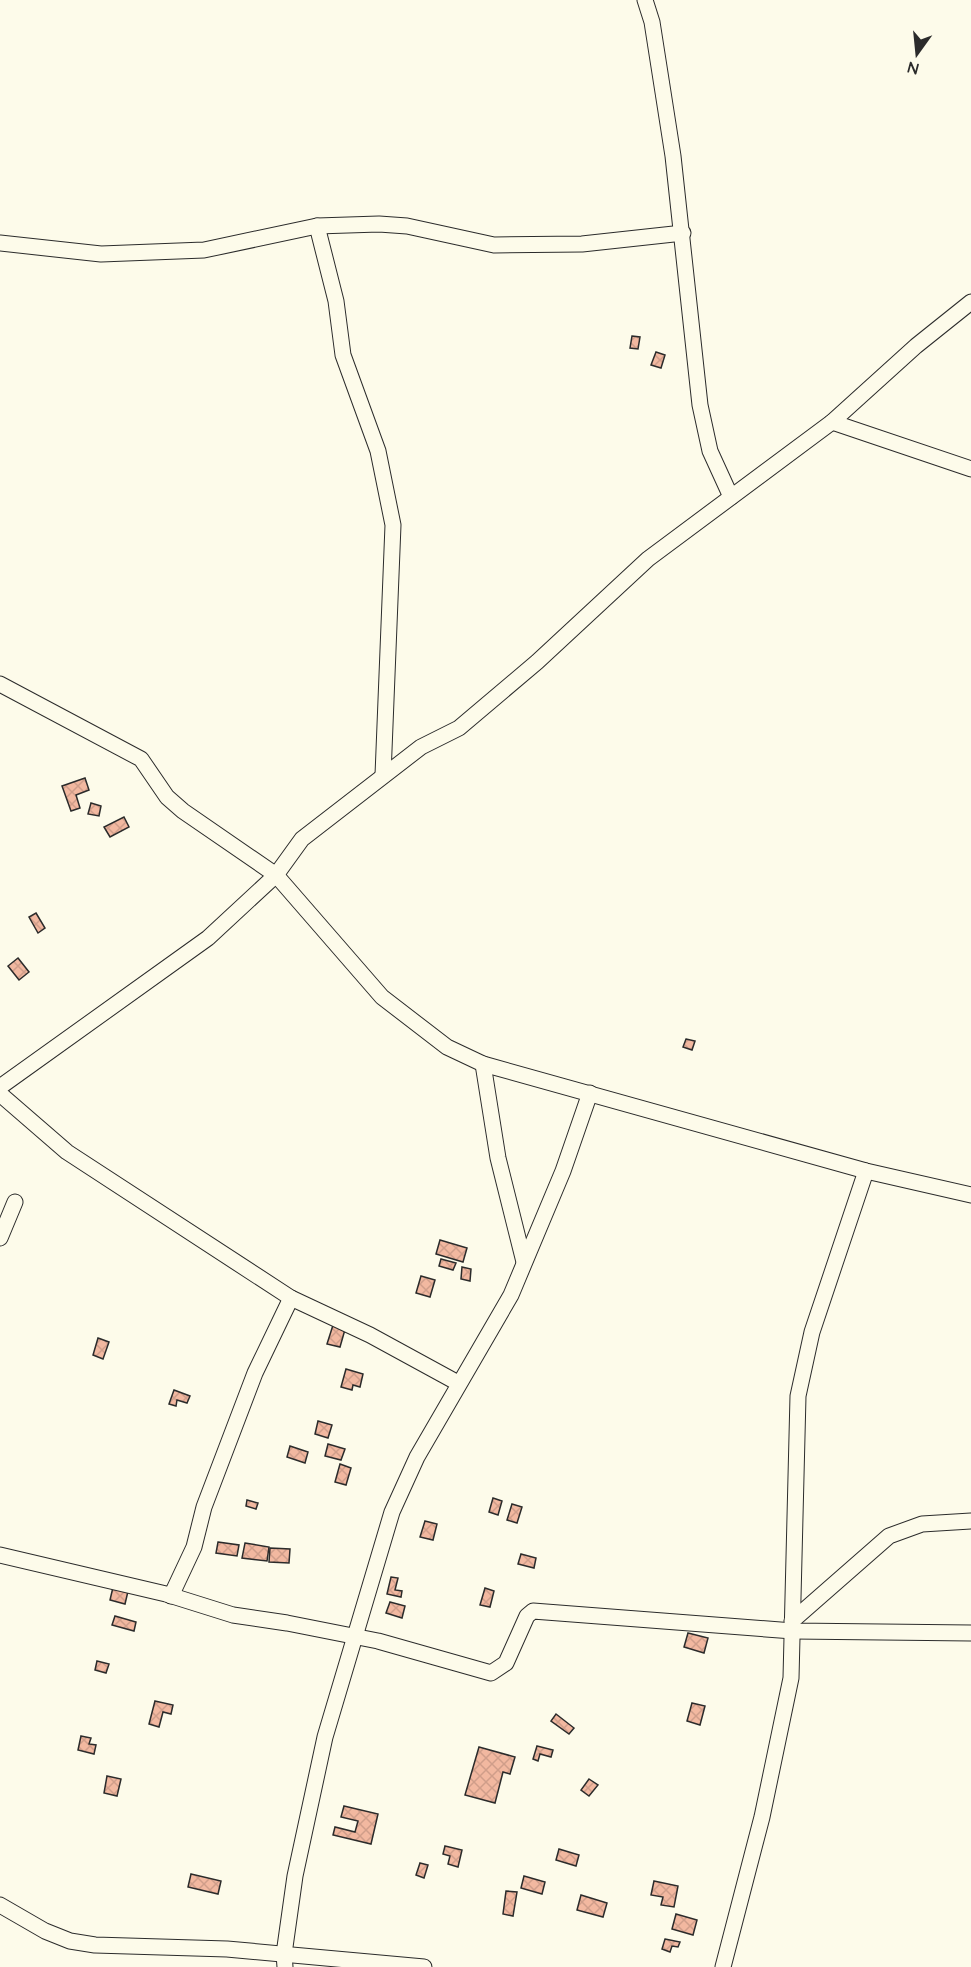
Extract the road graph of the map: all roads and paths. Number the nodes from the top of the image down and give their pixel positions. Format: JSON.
{"nodes":[{"id":1,"x":645,"y":0,"type":"edge"},
{"id":2,"x":317,"y":226,"type":"junction"},
{"id":3,"x":683,"y":233,"type":"junction"},
{"id":4,"x":0,"y":243,"type":"edge"},
{"id":5,"x":971,"y":302,"type":"edge"},
{"id":6,"x":832,"y":422,"type":"junction"},
{"id":7,"x":971,"y":469,"type":"edge"},
{"id":8,"x":731,"y":497,"type":"junction"},
{"id":9,"x":0,"y":684,"type":"edge"},
{"id":10,"x":383,"y":775,"type":"junction"},
{"id":11,"x":276,"y":875,"type":"junction"},
{"id":12,"x":483,"y":1064,"type":"junction"},
{"id":13,"x":0,"y":1087,"type":"edge"},
{"id":14,"x":590,"y":1093,"type":"junction"},
{"id":15,"x":0,"y":1094,"type":"edge"},
{"id":16,"x":866,"y":1171,"type":"junction"},
{"id":17,"x":971,"y":1195,"type":"edge"},
{"id":18,"x":15,"y":1202,"type":"dead end"},
{"id":19,"x":0,"y":1238,"type":"edge"},
{"id":20,"x":524,"y":1262,"type":"junction"},
{"id":21,"x":291,"y":1298,"type":"junction"},
{"id":22,"x":458,"y":1383,"type":"junction"},
{"id":23,"x":971,"y":1521,"type":"edge"},
{"id":24,"x":0,"y":1555,"type":"edge"},
{"id":25,"x":171,"y":1596,"type":"junction"},
{"id":26,"x":793,"y":1626,"type":"junction"},
{"id":27,"x":971,"y":1633,"type":"edge"},
{"id":28,"x":353,"y":1637,"type":"junction"},
{"id":29,"x":0,"y":1905,"type":"edge"},
{"id":30,"x":284,"y":1960,"type":"edge"},
{"id":31,"x":424,"y":1967,"type":"edge"},
{"id":32,"x":723,"y":1967,"type":"edge"}],
"edges":[{"from":1,"to":3,"type":"street"},
{"from":2,"to":3,"type":"street"},
{"from":2,"to":4,"type":"street"},
{"from":2,"to":10,"type":"street"},
{"from":3,"to":8,"type":"street"},
{"from":5,"to":6,"type":"street"},
{"from":6,"to":7,"type":"street"},
{"from":6,"to":8,"type":"street"},
{"from":8,"to":10,"type":"street"},
{"from":9,"to":11,"type":"street"},
{"from":10,"to":11,"type":"street"},
{"from":11,"to":12,"type":"street"},
{"from":11,"to":13,"type":"street"},
{"from":12,"to":14,"type":"street"},
{"from":12,"to":20,"type":"street"},
{"from":14,"to":16,"type":"street"},
{"from":14,"to":20,"type":"street"},
{"from":15,"to":21,"type":"street"},
{"from":16,"to":17,"type":"street"},
{"from":16,"to":26,"type":"street"},
{"from":18,"to":19,"type":"street"},
{"from":20,"to":22,"type":"street"},
{"from":21,"to":22,"type":"street"},
{"from":21,"to":25,"type":"street"},
{"from":22,"to":28,"type":"street"},
{"from":23,"to":26,"type":"street"},
{"from":24,"to":25,"type":"street"},
{"from":25,"to":28,"type":"street"},
{"from":26,"to":27,"type":"street"},
{"from":26,"to":28,"type":"street"},
{"from":26,"to":32,"type":"street"},
{"from":28,"to":30,"type":"street"},
{"from":29,"to":30,"type":"street"},
{"from":30,"to":31,"type":"street"}]}
